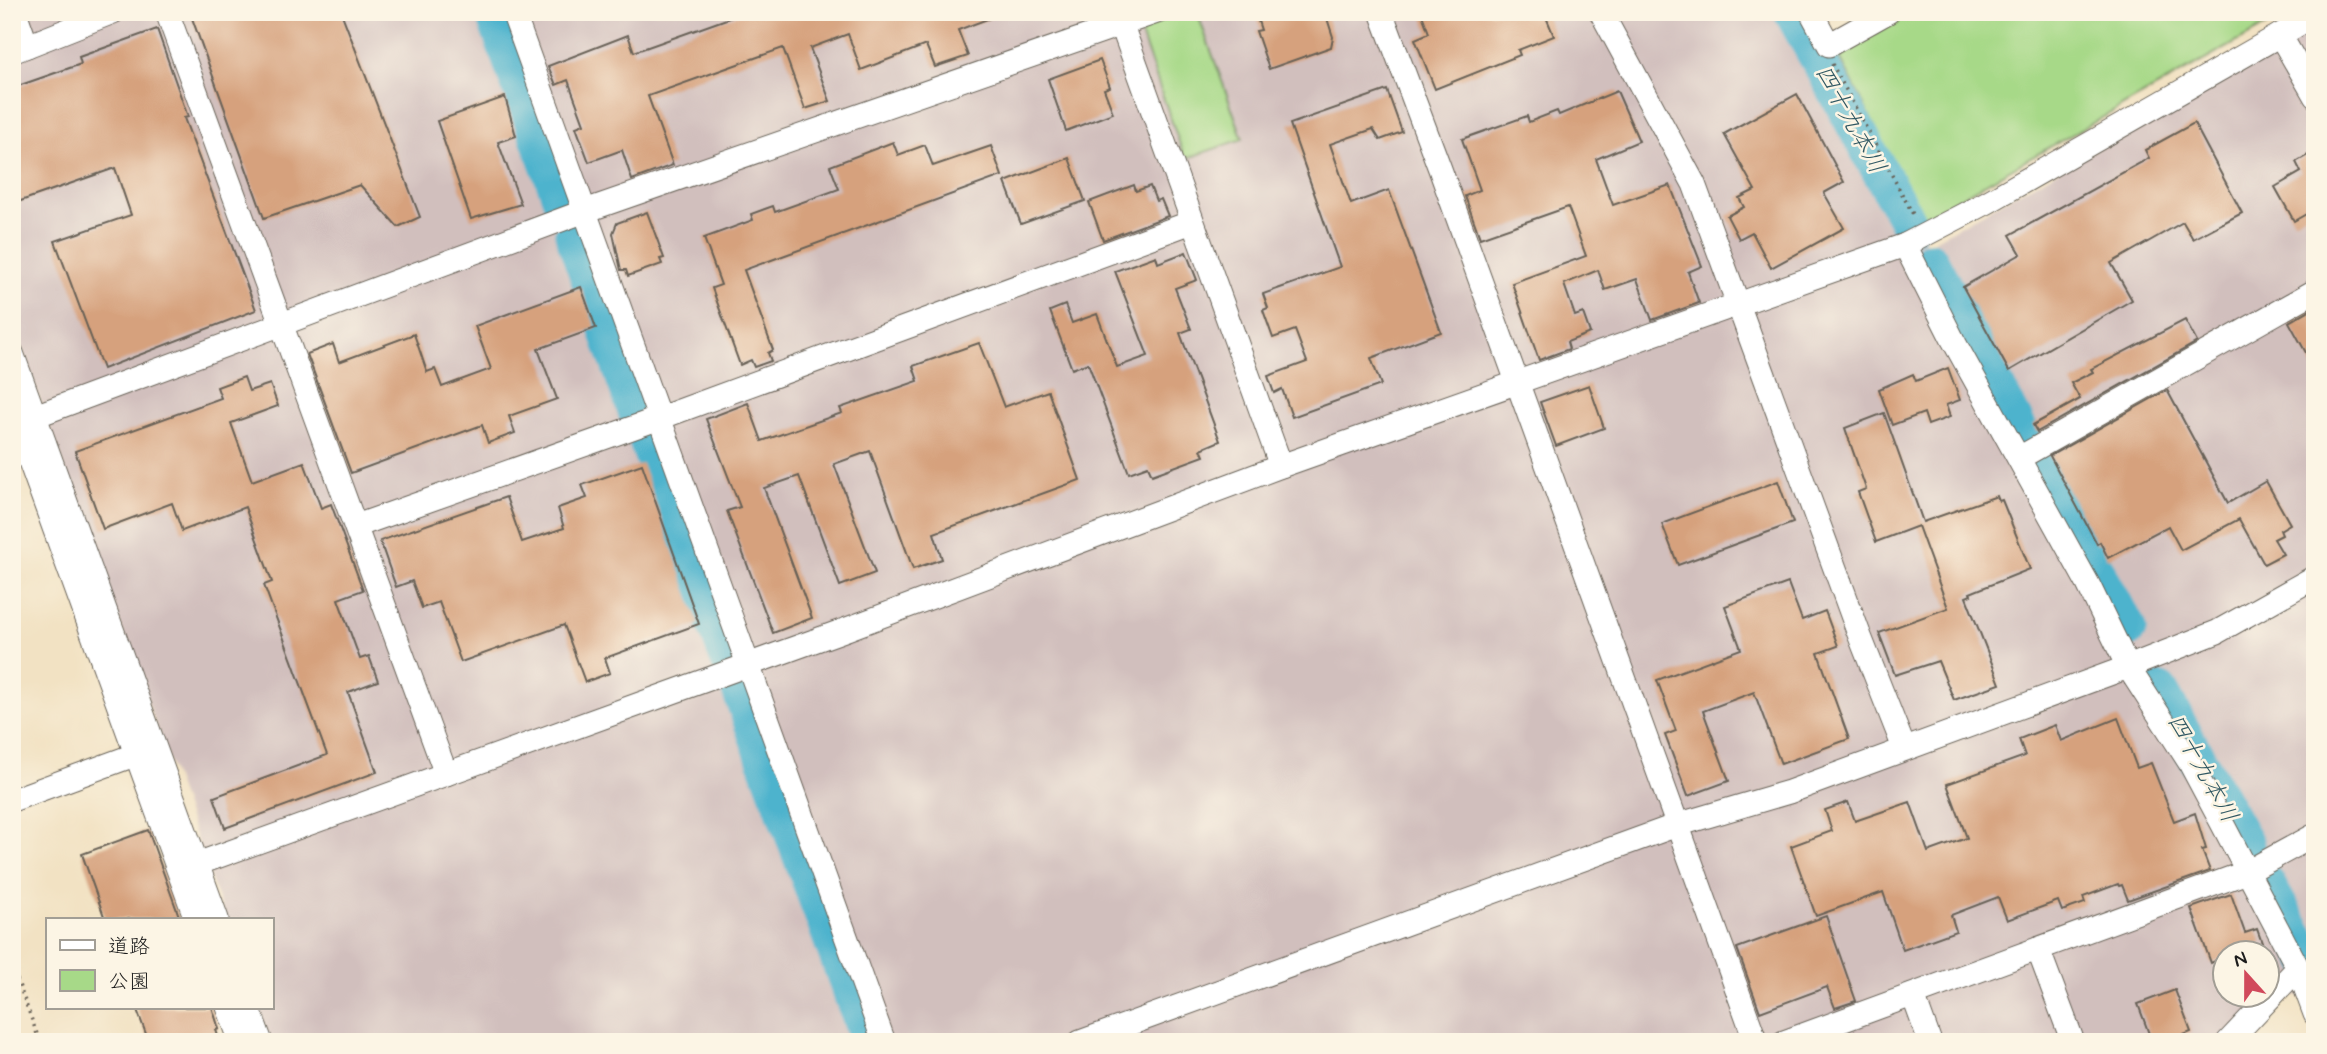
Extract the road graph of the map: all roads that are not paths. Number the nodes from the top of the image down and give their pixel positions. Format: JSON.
{"nodes":[{"id":1,"x":15,"y":12,"type":"edge"},
{"id":2,"x":113,"y":12,"type":"edge"},
{"id":3,"x":167,"y":12,"type":"edge"},
{"id":4,"x":513,"y":12,"type":"edge"},
{"id":5,"x":1157,"y":12,"type":"edge"},
{"id":6,"x":1381,"y":12,"type":"edge"},
{"id":7,"x":1601,"y":12,"type":"edge"},
{"id":8,"x":1811,"y":12,"type":"edge"},
{"id":9,"x":1888,"y":12,"type":"edge"},
{"id":10,"x":2315,"y":15,"type":"edge"},
{"id":11,"x":1119,"y":18,"type":"edge"},
{"id":12,"x":2280,"y":35,"type":"junction"},
{"id":13,"x":19,"y":49,"type":"edge"},
{"id":14,"x":2315,"y":96,"type":"edge"},
{"id":15,"x":585,"y":211,"type":"junction"},
{"id":16,"x":1192,"y":222,"type":"junction"},
{"id":17,"x":1915,"y":240,"type":"junction"},
{"id":18,"x":2315,"y":291,"type":"edge"},
{"id":19,"x":1739,"y":304,"type":"junction"},
{"id":20,"x":282,"y":324,"type":"junction"},
{"id":21,"x":12,"y":353,"type":"edge"},
{"id":22,"x":1518,"y":384,"type":"junction"},
{"id":23,"x":660,"y":418,"type":"junction"},
{"id":24,"x":19,"y":421,"type":"edge"},
{"id":25,"x":2019,"y":458,"type":"junction"},
{"id":26,"x":1281,"y":466,"type":"junction"},
{"id":27,"x":356,"y":526,"type":"junction"},
{"id":28,"x":2315,"y":578,"type":"edge"},
{"id":29,"x":749,"y":662,"type":"junction"},
{"id":30,"x":2128,"y":667,"type":"junction"},
{"id":31,"x":1904,"y":748,"type":"junction"},
{"id":32,"x":137,"y":754,"type":"junction"},
{"id":33,"x":446,"y":774,"type":"junction"},
{"id":34,"x":12,"y":800,"type":"edge"},
{"id":35,"x":1677,"y":825,"type":"junction"},
{"id":36,"x":2315,"y":835,"type":"edge"},
{"id":37,"x":197,"y":864,"type":"junction"},
{"id":38,"x":2247,"y":872,"type":"junction"},
{"id":39,"x":196,"y":918,"type":"edge"},
{"id":40,"x":217,"y":918,"type":"edge"},
{"id":41,"x":2038,"y":949,"type":"junction"},
{"id":42,"x":2298,"y":968,"type":"junction"},
{"id":43,"x":1913,"y":995,"type":"junction"},
{"id":44,"x":229,"y":1009,"type":"edge"},
{"id":45,"x":249,"y":1009,"type":"edge"},
{"id":46,"x":2315,"y":1014,"type":"edge"},
{"id":47,"x":241,"y":1042,"type":"edge"},
{"id":48,"x":261,"y":1042,"type":"edge"},
{"id":49,"x":884,"y":1042,"type":"edge"},
{"id":50,"x":1080,"y":1042,"type":"edge"},
{"id":51,"x":1756,"y":1042,"type":"edge"},
{"id":52,"x":1784,"y":1042,"type":"edge"},
{"id":53,"x":1930,"y":1042,"type":"edge"},
{"id":54,"x":2073,"y":1042,"type":"edge"},
{"id":55,"x":2228,"y":1042,"type":"edge"}],
"edges":[{"from":1,"to":13,"type":"street"},
{"from":2,"to":13,"type":"street"},
{"from":3,"to":20,"type":"street"},
{"from":4,"to":15,"type":"street"},
{"from":5,"to":11,"type":"street"},
{"from":6,"to":22,"type":"street"},
{"from":7,"to":19,"type":"street"},
{"from":8,"to":9,"type":"street"},
{"from":10,"to":12,"type":"street"},
{"from":11,"to":15,"type":"street"},
{"from":11,"to":16,"type":"street"},
{"from":12,"to":14,"type":"street"},
{"from":12,"to":17,"type":"street"},
{"from":15,"to":20,"type":"street"},
{"from":15,"to":23,"type":"street"},
{"from":16,"to":23,"type":"street"},
{"from":16,"to":26,"type":"street"},
{"from":17,"to":19,"type":"street"},
{"from":17,"to":25,"type":"street"},
{"from":18,"to":25,"type":"street"},
{"from":19,"to":22,"type":"street"},
{"from":19,"to":31,"type":"street"},
{"from":20,"to":24,"type":"street"},
{"from":20,"to":27,"type":"street"},
{"from":21,"to":24,"type":"street"},
{"from":22,"to":26,"type":"street"},
{"from":22,"to":35,"type":"street"},
{"from":23,"to":27,"type":"street"},
{"from":23,"to":29,"type":"street"},
{"from":24,"to":32,"type":"street"},
{"from":24,"to":37,"type":"street"},
{"from":25,"to":30,"type":"street"},
{"from":26,"to":29,"type":"street"},
{"from":27,"to":33,"type":"street"},
{"from":28,"to":30,"type":"street"},
{"from":29,"to":33,"type":"street"},
{"from":29,"to":49,"type":"street"},
{"from":30,"to":31,"type":"street"},
{"from":30,"to":38,"type":"street"},
{"from":31,"to":35,"type":"street"},
{"from":32,"to":34,"type":"street"},
{"from":32,"to":39,"type":"street"},
{"from":33,"to":37,"type":"street"},
{"from":35,"to":50,"type":"street"},
{"from":35,"to":51,"type":"street"},
{"from":36,"to":38,"type":"street"},
{"from":37,"to":40,"type":"street"},
{"from":38,"to":41,"type":"street"},
{"from":38,"to":42,"type":"street"},
{"from":41,"to":43,"type":"street"},
{"from":41,"to":54,"type":"street"},
{"from":42,"to":46,"type":"street"},
{"from":42,"to":55,"type":"street"},
{"from":43,"to":52,"type":"street"},
{"from":43,"to":53,"type":"street"},
{"from":44,"to":47,"type":"street"},
{"from":45,"to":48,"type":"street"}]}
